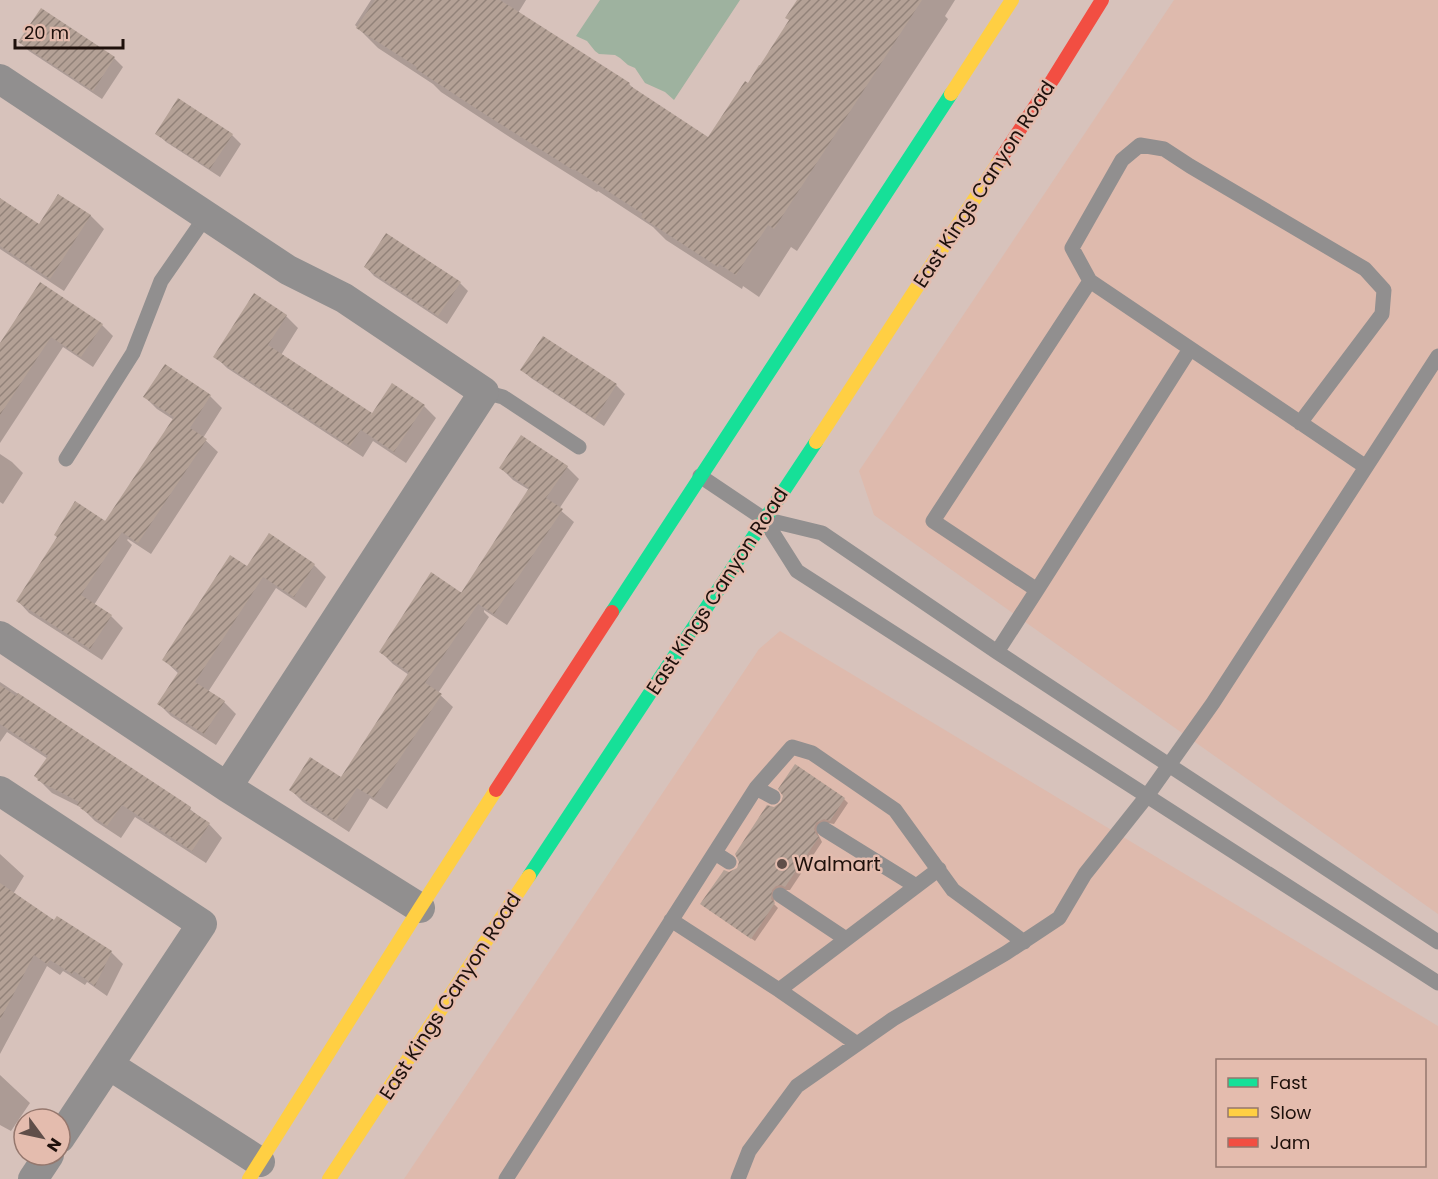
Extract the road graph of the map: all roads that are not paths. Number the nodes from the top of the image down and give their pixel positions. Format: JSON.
{"nodes":[{"id":1,"x":1012,"y":0,"type":"edge"},
{"id":2,"x":1102,"y":0,"type":"edge"},
{"id":3,"x":0,"y":79,"type":"edge"},
{"id":4,"x":206,"y":216,"type":"junction"},
{"id":5,"x":1090,"y":281,"type":"junction"},
{"id":6,"x":1190,"y":349,"type":"junction"},
{"id":7,"x":1438,"y":356,"type":"edge"},
{"id":8,"x":484,"y":392,"type":"junction"},
{"id":9,"x":1299,"y":423,"type":"junction"},
{"id":10,"x":579,"y":447,"type":"dead end"},
{"id":11,"x":66,"y":459,"type":"dead end"},
{"id":12,"x":1366,"y":467,"type":"junction"},
{"id":13,"x":700,"y":476,"type":"junction"},
{"id":14,"x":764,"y":519,"type":"junction"},
{"id":15,"x":1037,"y":590,"type":"junction"},
{"id":16,"x":0,"y":636,"type":"edge"},
{"id":17,"x":997,"y":652,"type":"junction"},
{"id":18,"x":1169,"y":766,"type":"junction"},
{"id":19,"x":227,"y":786,"type":"junction"},
{"id":20,"x":756,"y":788,"type":"junction"},
{"id":21,"x":0,"y":791,"type":"edge"},
{"id":22,"x":1147,"y":796,"type":"junction"},
{"id":23,"x":773,"y":797,"type":"dead end"},
{"id":24,"x":824,"y":829,"type":"dead end"},
{"id":25,"x":714,"y":853,"type":"junction"},
{"id":26,"x":729,"y":862,"type":"dead end"},
{"id":27,"x":939,"y":869,"type":"junction"},
{"id":28,"x":916,"y":886,"type":"junction"},
{"id":29,"x":780,"y":895,"type":"dead end"},
{"id":30,"x":420,"y":908,"type":"junction"},
{"id":31,"x":671,"y":920,"type":"junction"},
{"id":32,"x":846,"y":939,"type":"junction"},
{"id":33,"x":1024,"y":942,"type":"junction"},
{"id":34,"x":1438,"y":942,"type":"edge"},
{"id":35,"x":1438,"y":984,"type":"edge"},
{"id":36,"x":779,"y":990,"type":"junction"},
{"id":37,"x":857,"y":1044,"type":"junction"},
{"id":38,"x":109,"y":1065,"type":"junction"},
{"id":39,"x":72,"y":1120,"type":"edge"},
{"id":40,"x":255,"y":1171,"type":"edge"},
{"id":41,"x":329,"y":1179,"type":"edge"},
{"id":42,"x":506,"y":1179,"type":"edge"},
{"id":43,"x":738,"y":1179,"type":"edge"}],
"edges":[{"from":1,"to":13,"type":"main road"},
{"from":2,"to":14,"type":"main road","name":"East Kings Canyon Road"},
{"from":3,"to":4,"type":"street"},
{"from":4,"to":8,"type":"street"},
{"from":4,"to":11,"type":"lane"},
{"from":5,"to":6,"type":"lane"},
{"from":5,"to":9,"type":"lane"},
{"from":5,"to":15,"type":"lane"},
{"from":6,"to":9,"type":"lane"},
{"from":6,"to":15,"type":"lane"},
{"from":7,"to":12,"type":"lane"},
{"from":8,"to":10,"type":"lane"},
{"from":8,"to":19,"type":"street"},
{"from":9,"to":12,"type":"lane"},
{"from":12,"to":18,"type":"lane"},
{"from":13,"to":14,"type":"lane"},
{"from":13,"to":30,"type":"main road"},
{"from":14,"to":17,"type":"lane"},
{"from":14,"to":22,"type":"lane"},
{"from":14,"to":41,"type":"main road","name":"East Kings Canyon Road"},
{"from":15,"to":17,"type":"lane"},
{"from":16,"to":19,"type":"street"},
{"from":17,"to":18,"type":"lane"},
{"from":18,"to":22,"type":"lane"},
{"from":18,"to":34,"type":"lane"},
{"from":19,"to":30,"type":"street"},
{"from":20,"to":23,"type":"lane"},
{"from":20,"to":25,"type":"lane"},
{"from":20,"to":27,"type":"lane"},
{"from":21,"to":38,"type":"street"},
{"from":22,"to":33,"type":"lane"},
{"from":22,"to":35,"type":"lane"},
{"from":24,"to":28,"type":"lane"},
{"from":25,"to":26,"type":"lane"},
{"from":25,"to":31,"type":"lane"},
{"from":27,"to":28,"type":"lane"},
{"from":27,"to":33,"type":"lane"},
{"from":28,"to":32,"type":"lane"},
{"from":29,"to":32,"type":"lane"},
{"from":30,"to":40,"type":"main road"},
{"from":31,"to":36,"type":"lane"},
{"from":31,"to":42,"type":"lane"},
{"from":32,"to":36,"type":"lane"},
{"from":33,"to":37,"type":"lane"},
{"from":36,"to":37,"type":"lane"},
{"from":37,"to":43,"type":"lane"},
{"from":38,"to":39,"type":"street"},
{"from":38,"to":40,"type":"street"}]}
